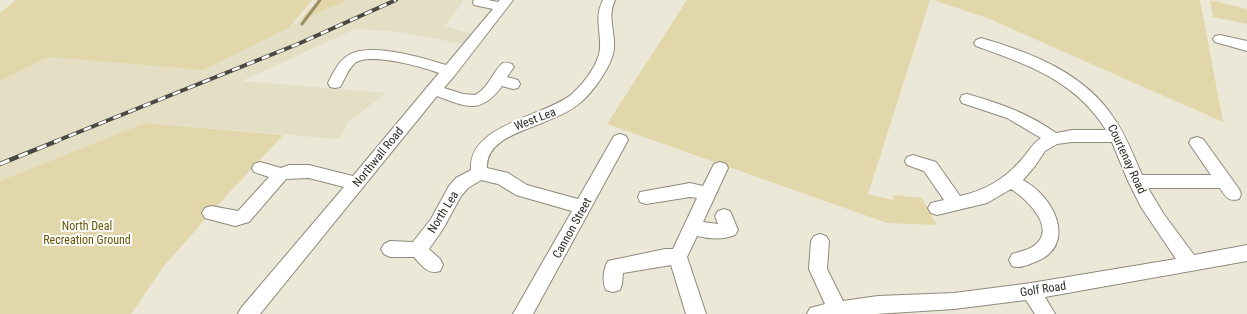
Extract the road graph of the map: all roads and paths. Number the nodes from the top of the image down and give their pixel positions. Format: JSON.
{"nodes":[{"id":1,"x":610,"y":0,"type":"edge"},
{"id":2,"x":479,"y":2,"type":"dead end"},
{"id":3,"x":504,"y":3,"type":"edge"},
{"id":4,"x":1220,"y":39,"type":"dead end"},
{"id":5,"x":982,"y":43,"type":"dead end"},
{"id":6,"x":1247,"y":46,"type":"edge"},
{"id":7,"x":507,"y":67,"type":"dead end"},
{"id":8,"x":450,"y":72,"type":"junction"},
{"id":9,"x":499,"y":80,"type":"junction"},
{"id":10,"x":335,"y":83,"type":"dead end"},
{"id":11,"x":513,"y":84,"type":"dead end"},
{"id":12,"x":435,"y":90,"type":"junction"},
{"id":13,"x":966,"y":98,"type":"dead end"},
{"id":14,"x":1118,"y":136,"type":"junction"},
{"id":15,"x":620,"y":140,"type":"dead end"},
{"id":16,"x":1053,"y":140,"type":"junction"},
{"id":17,"x":1207,"y":152,"type":"dead end"},
{"id":18,"x":913,"y":161,"type":"dead end"},
{"id":19,"x":260,"y":168,"type":"dead end"},
{"id":20,"x":720,"y":168,"type":"dead end"},
{"id":21,"x":479,"y":173,"type":"junction"},
{"id":22,"x":281,"y":174,"type":"junction"},
{"id":23,"x":1012,"y":180,"type":"junction"},
{"id":24,"x":1136,"y":181,"type":"junction"},
{"id":25,"x":356,"y":184,"type":"junction"},
{"id":26,"x":708,"y":194,"type":"junction"},
{"id":27,"x":646,"y":197,"type":"dead end"},
{"id":28,"x":956,"y":204,"type":"junction"},
{"id":29,"x":584,"y":208,"type":"junction"},
{"id":30,"x":937,"y":208,"type":"dead end"},
{"id":31,"x":211,"y":213,"type":"dead end"},
{"id":32,"x":724,"y":216,"type":"dead end"},
{"id":33,"x":691,"y":227,"type":"junction"},
{"id":34,"x":820,"y":241,"type":"dead end"},
{"id":35,"x":390,"y":249,"type":"dead end"},
{"id":36,"x":418,"y":250,"type":"junction"},
{"id":37,"x":1024,"y":253,"type":"dead end"},
{"id":38,"x":1247,"y":253,"type":"edge"},
{"id":39,"x":678,"y":257,"type":"junction"},
{"id":40,"x":1190,"y":264,"type":"junction"},
{"id":41,"x":434,"y":265,"type":"dead end"},
{"id":42,"x":613,"y":284,"type":"dead end"},
{"id":43,"x":1031,"y":291,"type":"junction"},
{"id":44,"x":848,"y":311,"type":"edge"},
{"id":45,"x":248,"y":314,"type":"edge"},
{"id":46,"x":523,"y":314,"type":"edge"},
{"id":47,"x":696,"y":314,"type":"edge"},
{"id":48,"x":817,"y":314,"type":"edge"},
{"id":49,"x":1045,"y":314,"type":"edge"}],
"edges":[{"from":1,"to":21,"type":"street","name":"West Lea"},
{"from":2,"to":3,"type":"street"},
{"from":3,"to":8,"type":"street","name":"Northwall Road"},
{"from":4,"to":6,"type":"street"},
{"from":5,"to":14,"type":"street","name":"Courtenay Road"},
{"from":7,"to":9,"type":"street"},
{"from":8,"to":10,"type":"street"},
{"from":8,"to":12,"type":"street","name":"Northwall Road"},
{"from":9,"to":11,"type":"street"},
{"from":9,"to":12,"type":"street"},
{"from":12,"to":25,"type":"street","name":"Northwall Road"},
{"from":13,"to":16,"type":"street"},
{"from":14,"to":16,"type":"street"},
{"from":14,"to":24,"type":"street","name":"Courtenay Road"},
{"from":15,"to":29,"type":"street","name":"Cannon Street"},
{"from":16,"to":23,"type":"street"},
{"from":17,"to":24,"type":"street"},
{"from":18,"to":28,"type":"street"},
{"from":19,"to":22,"type":"street"},
{"from":20,"to":26,"type":"street"},
{"from":21,"to":29,"type":"street"},
{"from":21,"to":36,"type":"street","name":"North Lea"},
{"from":22,"to":25,"type":"street"},
{"from":22,"to":31,"type":"street"},
{"from":23,"to":28,"type":"street"},
{"from":23,"to":37,"type":"street"},
{"from":24,"to":40,"type":"street","name":"Courtenay Road"},
{"from":25,"to":45,"type":"street","name":"Northwall Road"},
{"from":26,"to":27,"type":"street"},
{"from":26,"to":33,"type":"street"},
{"from":28,"to":30,"type":"street"},
{"from":29,"to":46,"type":"street","name":"Cannon Street"},
{"from":32,"to":33,"type":"street"},
{"from":33,"to":39,"type":"street"},
{"from":34,"to":44,"type":"street"},
{"from":35,"to":36,"type":"street"},
{"from":36,"to":41,"type":"street"},
{"from":38,"to":40,"type":"street","name":"Golf Road"},
{"from":39,"to":42,"type":"street"},
{"from":39,"to":47,"type":"street"},
{"from":40,"to":43,"type":"street","name":"Golf Road"},
{"from":43,"to":44,"type":"street","name":"Golf Road"},
{"from":43,"to":49,"type":"street"},
{"from":44,"to":48,"type":"street","name":"Golf Road"}]}
